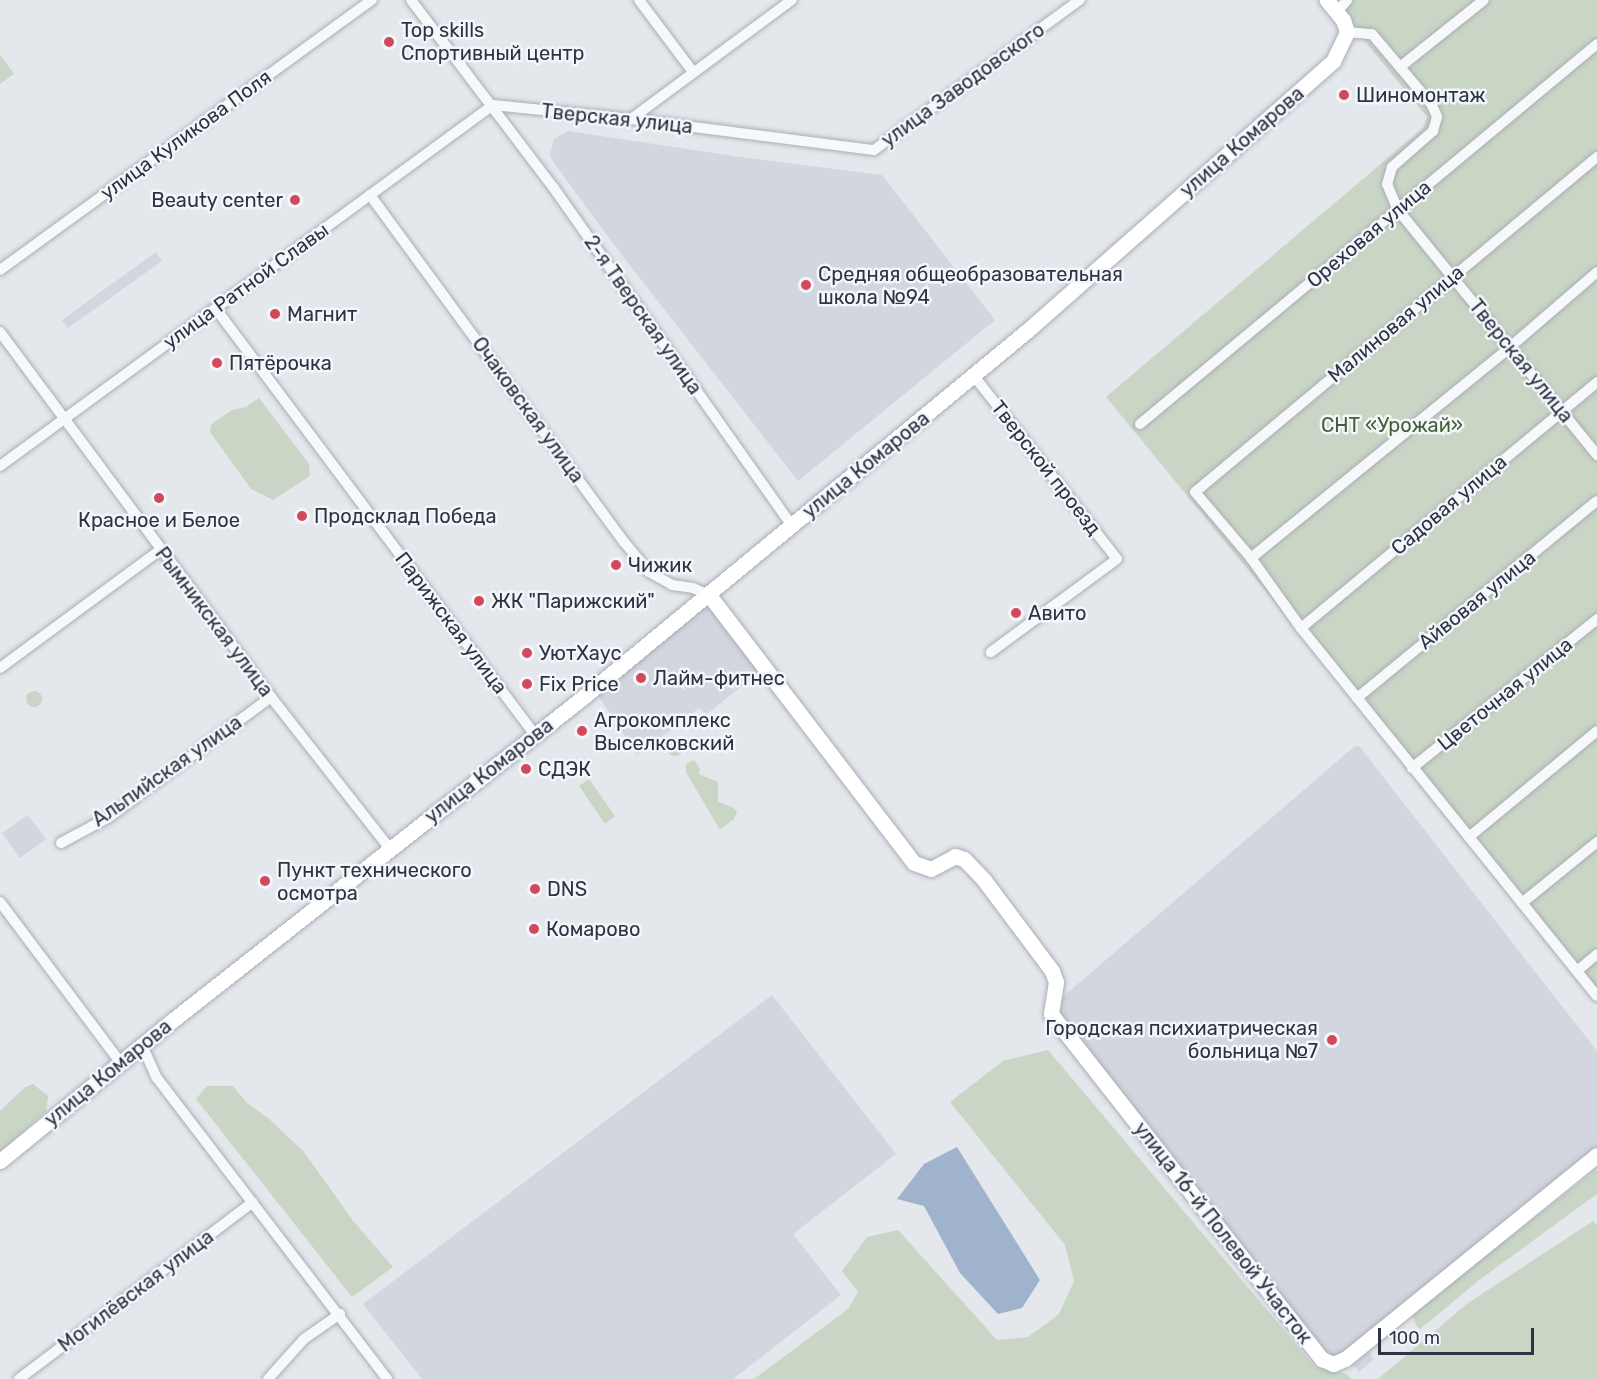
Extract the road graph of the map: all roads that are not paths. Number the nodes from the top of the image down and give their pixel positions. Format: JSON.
{"nodes":[{"id":1,"x":372,"y":0,"type":"edge"},
{"id":2,"x":411,"y":0,"type":"edge"},
{"id":3,"x":639,"y":0,"type":"edge"},
{"id":4,"x":792,"y":0,"type":"edge"},
{"id":5,"x":1080,"y":0,"type":"edge"},
{"id":6,"x":1484,"y":0,"type":"edge"},
{"id":7,"x":1337,"y":4,"type":"edge"},
{"id":8,"x":1345,"y":37,"type":"junction"},
{"id":9,"x":1597,"y":44,"type":"edge"},
{"id":10,"x":1400,"y":67,"type":"junction"},
{"id":11,"x":693,"y":72,"type":"junction"},
{"id":12,"x":493,"y":105,"type":"junction"},
{"id":13,"x":631,"y":119,"type":"junction"},
{"id":14,"x":874,"y":150,"type":"joint"},
{"id":15,"x":1597,"y":157,"type":"edge"},
{"id":16,"x":370,"y":195,"type":"junction"},
{"id":17,"x":1398,"y":210,"type":"junction"},
{"id":18,"x":0,"y":270,"type":"edge"},
{"id":19,"x":1597,"y":272,"type":"edge"},
{"id":20,"x":1453,"y":277,"type":"junction"},
{"id":21,"x":216,"y":309,"type":"junction"},
{"id":22,"x":0,"y":333,"type":"edge"},
{"id":23,"x":1509,"y":348,"type":"junction"},
{"id":24,"x":974,"y":376,"type":"junction"},
{"id":25,"x":1597,"y":382,"type":"edge"},
{"id":26,"x":1560,"y":412,"type":"junction"},
{"id":27,"x":64,"y":419,"type":"junction"},
{"id":28,"x":1140,"y":424,"type":"dead end"},
{"id":29,"x":1597,"y":455,"type":"edge"},
{"id":30,"x":0,"y":466,"type":"edge"},
{"id":31,"x":1597,"y":501,"type":"edge"},
{"id":32,"x":789,"y":520,"type":"junction"},
{"id":33,"x":160,"y":550,"type":"junction"},
{"id":34,"x":1251,"y":558,"type":"junction"},
{"id":35,"x":709,"y":595,"type":"junction"},
{"id":36,"x":1597,"y":619,"type":"edge"},
{"id":37,"x":1301,"y":628,"type":"junction"},
{"id":38,"x":991,"y":652,"type":"dead end"},
{"id":39,"x":0,"y":668,"type":"edge"},
{"id":40,"x":271,"y":697,"type":"junction"},
{"id":41,"x":1357,"y":698,"type":"junction"},
{"id":42,"x":1597,"y":731,"type":"edge"},
{"id":43,"x":535,"y":735,"type":"junction"},
{"id":44,"x":1412,"y":768,"type":"junction"},
{"id":45,"x":1468,"y":837,"type":"junction"},
{"id":46,"x":1597,"y":842,"type":"edge"},
{"id":47,"x":61,"y":843,"type":"dead end"},
{"id":48,"x":390,"y":849,"type":"junction"},
{"id":49,"x":0,"y":902,"type":"edge"},
{"id":50,"x":1522,"y":903,"type":"junction"},
{"id":51,"x":1597,"y":954,"type":"edge"},
{"id":52,"x":1577,"y":971,"type":"junction"},
{"id":53,"x":1597,"y":996,"type":"edge"},
{"id":54,"x":141,"y":1045,"type":"junction"},
{"id":55,"x":120,"y":1062,"type":"junction"},
{"id":56,"x":1597,"y":1155,"type":"edge"},
{"id":57,"x":0,"y":1161,"type":"edge"},
{"id":58,"x":253,"y":1202,"type":"junction"},
{"id":59,"x":340,"y":1314,"type":"junction"},
{"id":60,"x":19,"y":1379,"type":"edge"},
{"id":61,"x":268,"y":1379,"type":"edge"},
{"id":62,"x":387,"y":1379,"type":"edge"}],
"edges":[{"from":1,"to":18,"type":"street","name":"улица Куликова Поля"},
{"from":2,"to":12,"type":"street"},
{"from":3,"to":11,"type":"street"},
{"from":4,"to":11,"type":"street"},
{"from":5,"to":14,"type":"street","name":"улица Заводовского"},
{"from":6,"to":10,"type":"street"},
{"from":7,"to":8,"type":"street"},
{"from":8,"to":10,"type":"street"},
{"from":8,"to":24,"type":"street","name":"улица Комарова"},
{"from":9,"to":17,"type":"street","name":"Ореховая улица"},
{"from":10,"to":17,"type":"street","name":"Тверская улица"},
{"from":11,"to":13,"type":"street"},
{"from":12,"to":13,"type":"street","name":"Тверская улица"},
{"from":12,"to":16,"type":"street","name":"улица Ратной Славы"},
{"from":12,"to":32,"type":"street","name":"2-я Тверская улица"},
{"from":13,"to":14,"type":"street","name":"Тверская улица"},
{"from":15,"to":20,"type":"street","name":"Малиновая улица"},
{"from":16,"to":21,"type":"street","name":"улица Ратной Славы"},
{"from":16,"to":35,"type":"street","name":"Очаковская улица"},
{"from":17,"to":20,"type":"street","name":"Тверская улица"},
{"from":17,"to":28,"type":"street","name":"Ореховая улица"},
{"from":19,"to":23,"type":"street"},
{"from":20,"to":23,"type":"street","name":"Тверская улица"},
{"from":20,"to":34,"type":"street","name":"Малиновая улица"},
{"from":21,"to":27,"type":"street","name":"улица Ратной Славы"},
{"from":21,"to":43,"type":"street","name":"Парижская улица"},
{"from":22,"to":27,"type":"street","name":"Рымникская улица"},
{"from":23,"to":26,"type":"street","name":"Тверская улица"},
{"from":23,"to":34,"type":"street"},
{"from":24,"to":32,"type":"street","name":"улица Комарова"},
{"from":24,"to":38,"type":"street","name":"Тверской проезд"},
{"from":25,"to":26,"type":"street","name":"Садовая улица"},
{"from":26,"to":29,"type":"street","name":"Тверская улица"},
{"from":26,"to":37,"type":"street","name":"Садовая улица"},
{"from":27,"to":30,"type":"street","name":"улица Ратной Славы"},
{"from":27,"to":33,"type":"street","name":"Рымникская улица"},
{"from":31,"to":41,"type":"street","name":"Айвовая улица"},
{"from":32,"to":35,"type":"street","name":"улица Комарова"},
{"from":33,"to":39,"type":"street"},
{"from":33,"to":40,"type":"street","name":"Рымникская улица"},
{"from":34,"to":37,"type":"street"},
{"from":35,"to":43,"type":"street","name":"улица Комарова"},
{"from":35,"to":56,"type":"street","name":"улица 16-й Полевой Участок"},
{"from":36,"to":44,"type":"street","name":"Цветочная улица"},
{"from":37,"to":41,"type":"street"},
{"from":40,"to":47,"type":"street","name":"Альпийская улица"},
{"from":40,"to":48,"type":"street","name":"Рымникская улица"},
{"from":41,"to":44,"type":"street"},
{"from":42,"to":45,"type":"street"},
{"from":43,"to":48,"type":"street","name":"улица Комарова"},
{"from":44,"to":45,"type":"street"},
{"from":45,"to":50,"type":"street"},
{"from":46,"to":50,"type":"street"},
{"from":48,"to":54,"type":"street","name":"улица Комарова"},
{"from":49,"to":55,"type":"street"},
{"from":50,"to":52,"type":"street"},
{"from":51,"to":52,"type":"street"},
{"from":52,"to":53,"type":"street"},
{"from":54,"to":55,"type":"street","name":"улица Комарова"},
{"from":54,"to":58,"type":"street"},
{"from":55,"to":57,"type":"street","name":"улица Комарова"},
{"from":58,"to":59,"type":"street"},
{"from":58,"to":60,"type":"street","name":"Могилёвская улица"},
{"from":59,"to":61,"type":"street"},
{"from":59,"to":62,"type":"street"}]}
